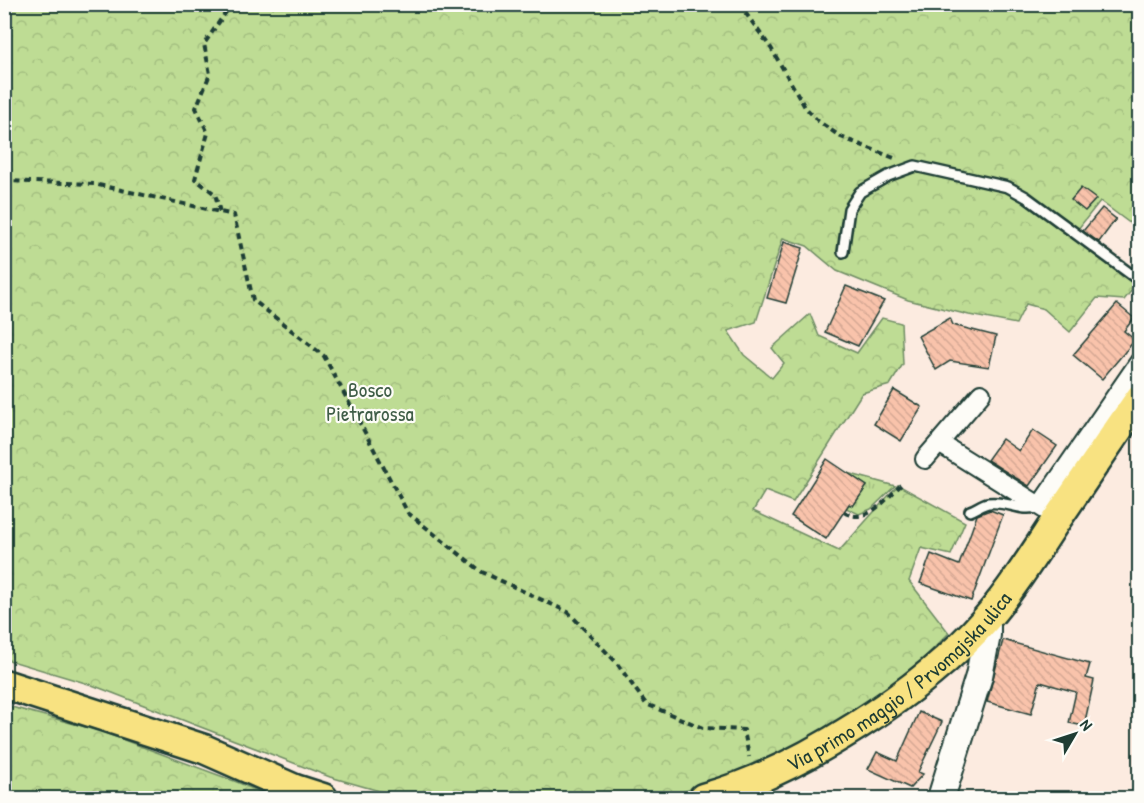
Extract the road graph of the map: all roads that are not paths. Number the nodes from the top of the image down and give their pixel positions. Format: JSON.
{"nodes":[{"id":1,"x":843,"y":252,"type":"dead end"},
{"id":2,"x":1140,"y":280,"type":"edge"},
{"id":3,"x":1140,"y":361,"type":"edge"},
{"id":4,"x":981,"y":394,"type":"dead end"},
{"id":5,"x":1140,"y":398,"type":"edge"},
{"id":6,"x":939,"y":443,"type":"junction"},
{"id":7,"x":925,"y":459,"type":"dead end"},
{"id":8,"x":970,"y":512,"type":"dead end"},
{"id":9,"x":1049,"y":512,"type":"junction"},
{"id":10,"x":987,"y":618,"type":"junction"},
{"id":11,"x":4,"y":684,"type":"edge"},
{"id":12,"x":323,"y":798,"type":"edge"},
{"id":13,"x":703,"y":798,"type":"edge"},
{"id":14,"x":941,"y":798,"type":"edge"}],
"edges":[{"from":1,"to":2,"type":"lane"},
{"from":3,"to":9,"type":"street"},
{"from":4,"to":6,"type":"street"},
{"from":5,"to":9,"type":"main road","name":"Via primo maggio / Prvomajska ulica"},
{"from":6,"to":7,"type":"street"},
{"from":6,"to":9,"type":"street"},
{"from":8,"to":9,"type":"lane"},
{"from":9,"to":10,"type":"main road","name":"Via primo maggio / Prvomajska ulica"},
{"from":10,"to":13,"type":"main road","name":"Via primo maggio / Prvomajska ulica"},
{"from":10,"to":14,"type":"street"},
{"from":11,"to":12,"type":"main road"}]}
